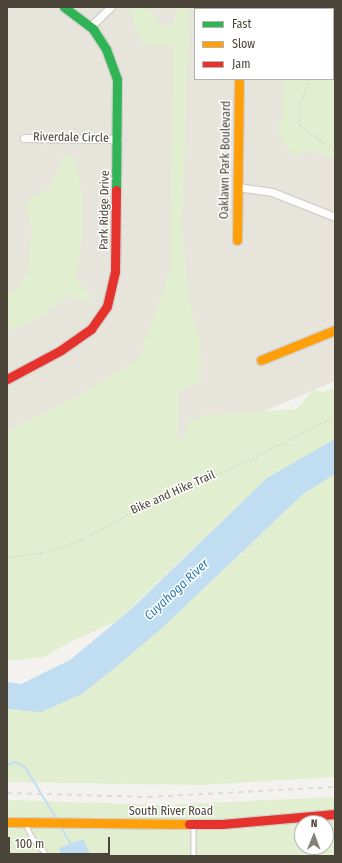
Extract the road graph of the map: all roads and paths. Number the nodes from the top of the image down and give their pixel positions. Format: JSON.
{"nodes":[{"id":1,"x":64,"y":7,"type":"edge"},
{"id":2,"x":111,"y":7,"type":"edge"},
{"id":3,"x":90,"y":27,"type":"junction"},
{"id":4,"x":239,"y":80,"type":"edge"},
{"id":5,"x":309,"y":80,"type":"edge"},
{"id":6,"x":24,"y":138,"type":"dead end"},
{"id":7,"x":118,"y":139,"type":"junction"},
{"id":8,"x":335,"y":151,"type":"edge"},
{"id":9,"x":237,"y":187,"type":"junction"},
{"id":10,"x":335,"y":218,"type":"edge"},
{"id":11,"x":236,"y":240,"type":"dead end"},
{"id":12,"x":335,"y":330,"type":"edge"},
{"id":13,"x":261,"y":360,"type":"dead end"},
{"id":14,"x":7,"y":379,"type":"edge"},
{"id":15,"x":335,"y":416,"type":"edge"},
{"id":16,"x":7,"y":557,"type":"edge"},
{"id":17,"x":335,"y":814,"type":"edge"},
{"id":18,"x":7,"y":822,"type":"edge"},
{"id":19,"x":26,"y":823,"type":"junction"},
{"id":20,"x":194,"y":824,"type":"junction"},
{"id":21,"x":48,"y":856,"type":"edge"},
{"id":22,"x":194,"y":856,"type":"edge"}],
"edges":[{"from":1,"to":3,"type":"street","name":"Park Ridge Drive"},
{"from":2,"to":3,"type":"street"},
{"from":3,"to":7,"type":"street","name":"Park Ridge Drive"},
{"from":4,"to":9,"type":"street","name":"Oaklawn Park Boulevard"},
{"from":5,"to":8,"type":"path"},
{"from":6,"to":7,"type":"street","name":"Riverdale Circle"},
{"from":7,"to":14,"type":"street","name":"Park Ridge Drive"},
{"from":9,"to":10,"type":"street"},
{"from":9,"to":11,"type":"street","name":"Oaklawn Park Boulevard"},
{"from":12,"to":13,"type":"street"},
{"from":15,"to":16,"type":"path","name":"Bike and Hike Trail"},
{"from":17,"to":20,"type":"street","name":"South River Road"},
{"from":18,"to":19,"type":"street","name":"South River Road"},
{"from":19,"to":20,"type":"street","name":"South River Road"},
{"from":19,"to":21,"type":"lane"},
{"from":20,"to":22,"type":"lane"}]}
